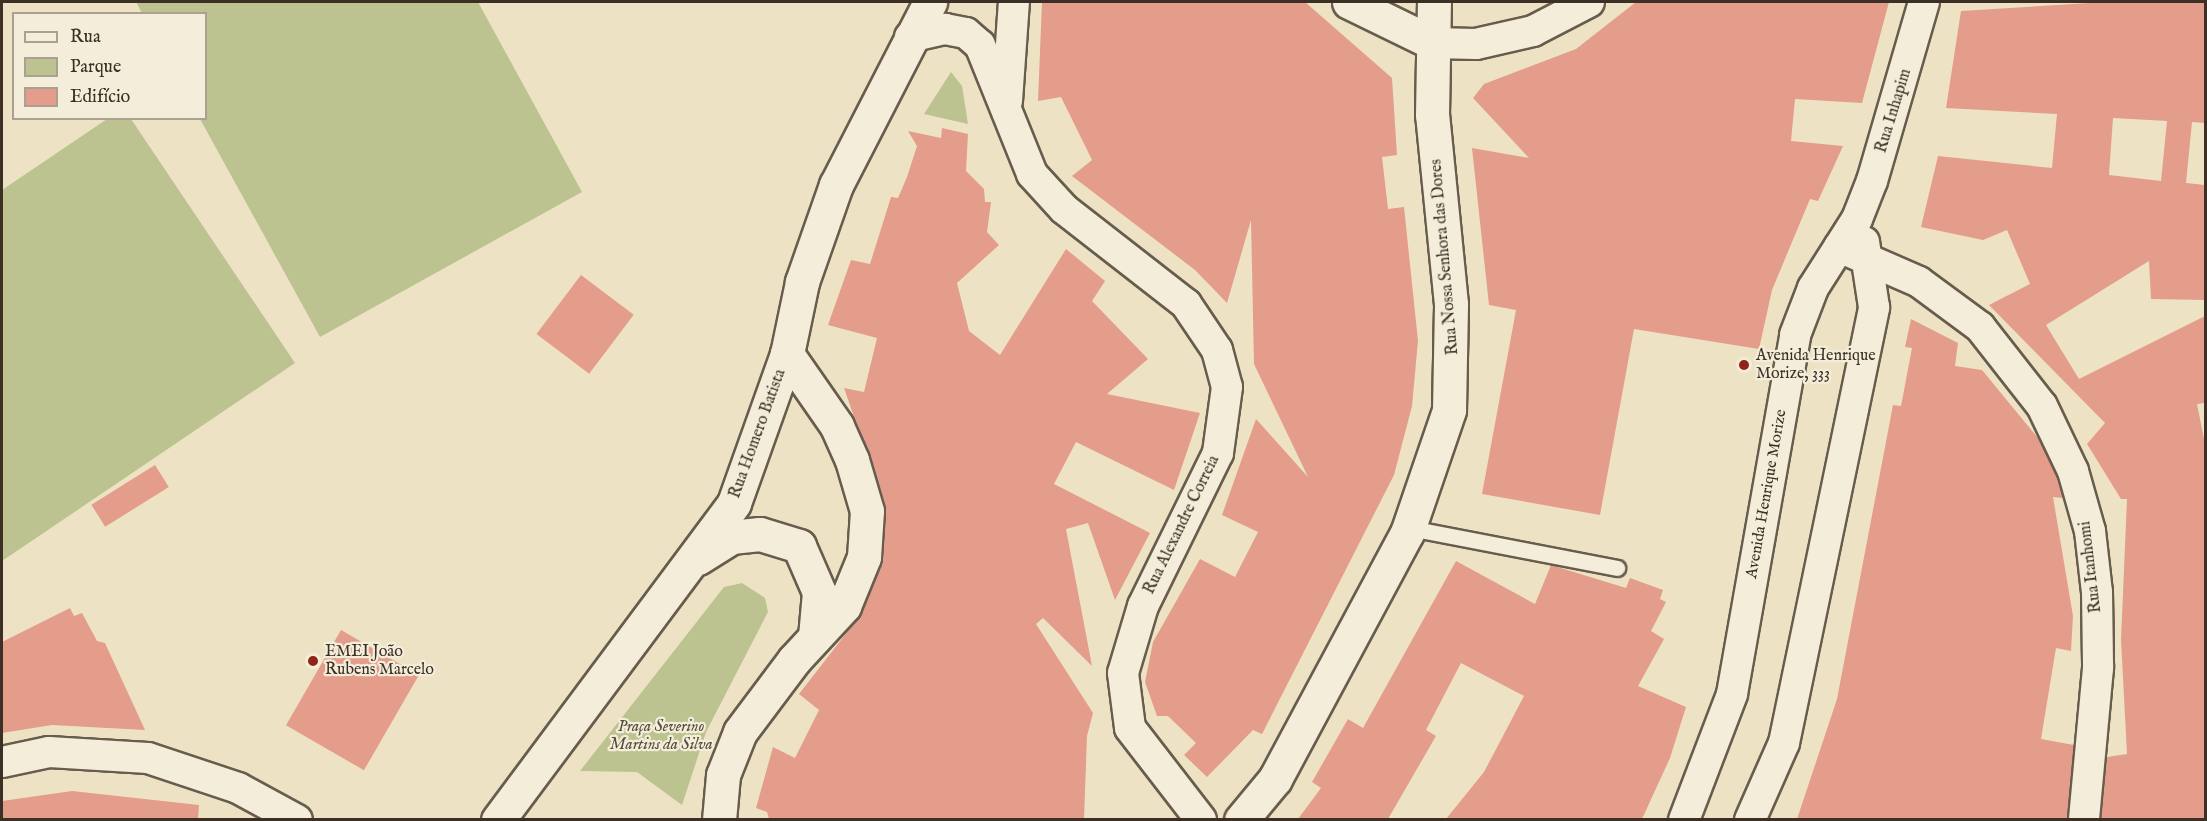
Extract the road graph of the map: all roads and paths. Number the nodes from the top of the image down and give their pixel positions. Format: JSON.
{"nodes":[{"id":1,"x":930,"y":2,"type":"edge"},
{"id":2,"x":1014,"y":2,"type":"edge"},
{"id":3,"x":1348,"y":2,"type":"edge"},
{"id":4,"x":1434,"y":2,"type":"edge"},
{"id":5,"x":1589,"y":2,"type":"edge"},
{"id":6,"x":1924,"y":2,"type":"edge"},
{"id":7,"x":910,"y":37,"type":"junction"},
{"id":8,"x":1433,"y":43,"type":"junction"},
{"id":9,"x":1007,"y":110,"type":"junction"},
{"id":10,"x":1857,"y":219,"type":"junction"},
{"id":11,"x":1839,"y":247,"type":"junction"},
{"id":12,"x":1868,"y":256,"type":"junction"},
{"id":13,"x":787,"y":354,"type":"junction"},
{"id":14,"x":1410,"y":528,"type":"junction"},
{"id":15,"x":689,"y":564,"type":"junction"},
{"id":16,"x":1617,"y":568,"type":"dead end"},
{"id":17,"x":815,"y":637,"type":"junction"},
{"id":18,"x":2,"y":762,"type":"edge"},
{"id":19,"x":297,"y":819,"type":"edge"},
{"id":20,"x":498,"y":819,"type":"edge"},
{"id":21,"x":719,"y":819,"type":"edge"},
{"id":22,"x":1201,"y":819,"type":"edge"},
{"id":23,"x":1241,"y":819,"type":"edge"},
{"id":24,"x":1684,"y":819,"type":"edge"},
{"id":25,"x":1750,"y":819,"type":"edge"},
{"id":26,"x":2084,"y":819,"type":"edge"}],
"edges":[{"from":1,"to":7,"type":"street","name":"Rua Homero Batista"},
{"from":2,"to":9,"type":"street","name":"Rua Alexandre Correia"},
{"from":3,"to":8,"type":"street"},
{"from":4,"to":8,"type":"street","name":"Rua Nossa Senhora das Dores"},
{"from":5,"to":8,"type":"street"},
{"from":6,"to":10,"type":"street","name":"Rua Inhapim"},
{"from":7,"to":9,"type":"street","name":"Rua Alexandre Correia"},
{"from":7,"to":13,"type":"street","name":"Rua Homero Batista"},
{"from":8,"to":14,"type":"street","name":"Rua Nossa Senhora das Dores"},
{"from":9,"to":22,"type":"street","name":"Rua Alexandre Correia"},
{"from":10,"to":11,"type":"street","name":"Avenida Henrique Morize"},
{"from":10,"to":12,"type":"street"},
{"from":11,"to":12,"type":"street","name":"Rua Itanhomi"},
{"from":11,"to":24,"type":"street","name":"Avenida Henrique Morize"},
{"from":12,"to":25,"type":"street"},
{"from":12,"to":26,"type":"street","name":"Rua Itanhomi"},
{"from":13,"to":15,"type":"street","name":"Rua Homero Batista"},
{"from":13,"to":17,"type":"street"},
{"from":14,"to":16,"type":"lane"},
{"from":14,"to":23,"type":"street","name":"Rua Nossa Senhora das Dores"},
{"from":15,"to":17,"type":"street"},
{"from":15,"to":20,"type":"street","name":"Rua Homero Batista"},
{"from":17,"to":21,"type":"street"},
{"from":18,"to":19,"type":"street"}]}
